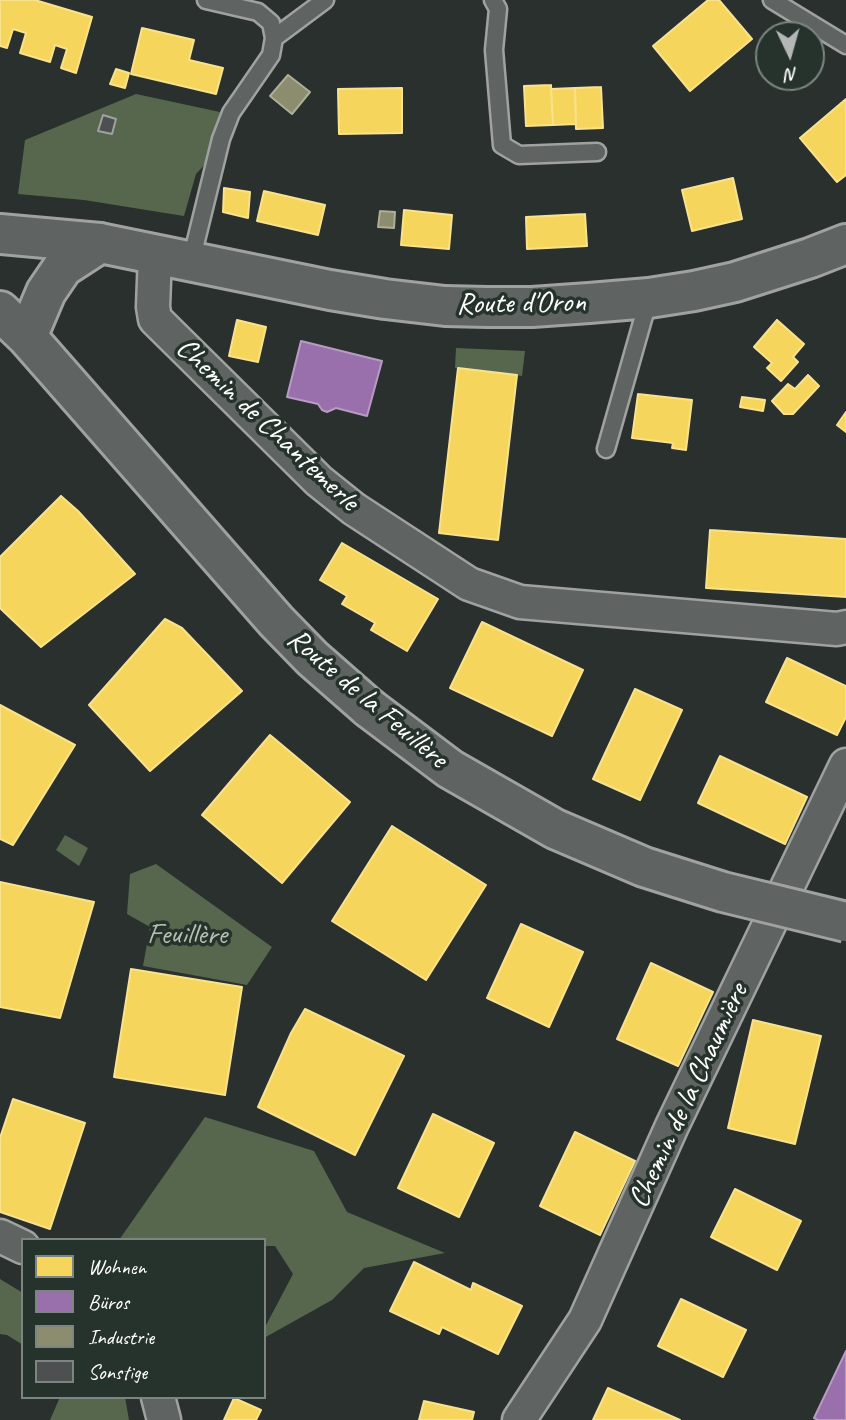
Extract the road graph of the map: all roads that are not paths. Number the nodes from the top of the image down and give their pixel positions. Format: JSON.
{"nodes":[{"id":1,"x":206,"y":0,"type":"edge"},
{"id":2,"x":325,"y":0,"type":"edge"},
{"id":3,"x":493,"y":0,"type":"edge"},
{"id":4,"x":772,"y":0,"type":"edge"},
{"id":5,"x":274,"y":38,"type":"junction"},
{"id":6,"x":846,"y":45,"type":"edge"},
{"id":7,"x":597,"y":152,"type":"dead end"},
{"id":8,"x":0,"y":234,"type":"edge"},
{"id":9,"x":100,"y":243,"type":"junction"},
{"id":10,"x":846,"y":244,"type":"edge"},
{"id":11,"x":173,"y":258,"type":"junction"},
{"id":12,"x":649,"y":298,"type":"junction"},
{"id":13,"x":0,"y":311,"type":"edge"},
{"id":14,"x":27,"y":337,"type":"junction"},
{"id":15,"x":606,"y":449,"type":"dead end"},
{"id":16,"x":846,"y":627,"type":"edge"},
{"id":17,"x":846,"y":765,"type":"edge"},
{"id":18,"x":846,"y":922,"type":"edge"},
{"id":19,"x":0,"y":1237,"type":"edge"},
{"id":20,"x":21,"y":1246,"type":"edge"},
{"id":21,"x":159,"y":1399,"type":"edge"},
{"id":22,"x":164,"y":1420,"type":"edge"},
{"id":23,"x":519,"y":1420,"type":"edge"}],
"edges":[{"from":1,"to":5,"type":"lane"},
{"from":2,"to":5,"type":"lane"},
{"from":3,"to":7,"type":"lane"},
{"from":4,"to":6,"type":"lane"},
{"from":5,"to":11,"type":"lane"},
{"from":8,"to":9,"type":"main road","name":"Route d'Oron"},
{"from":9,"to":11,"type":"main road","name":"Route d'Oron"},
{"from":9,"to":14,"type":"main road"},
{"from":10,"to":12,"type":"main road","name":"Route d'Oron"},
{"from":11,"to":12,"type":"main road","name":"Route d'Oron"},
{"from":11,"to":16,"type":"street","name":"Chemin de Chantemerle"},
{"from":12,"to":15,"type":"lane"},
{"from":13,"to":14,"type":"main road","name":"Route de la Feuillère"},
{"from":14,"to":18,"type":"main road","name":"Route de la Feuillère","bridge":true},
{"from":17,"to":23,"type":"street","name":"Chemin de la Chaumière"},
{"from":19,"to":20,"type":"street"},
{"from":21,"to":22,"type":"street"}]}
